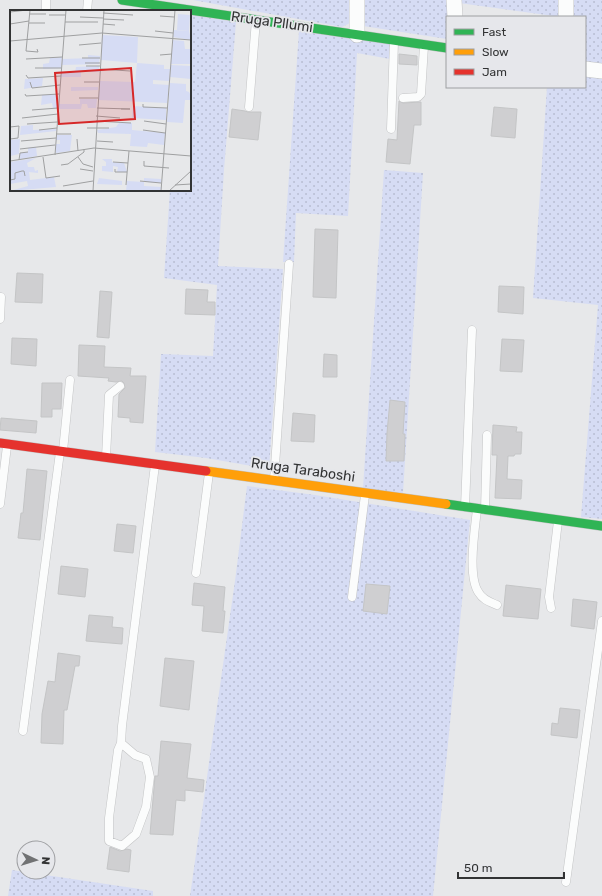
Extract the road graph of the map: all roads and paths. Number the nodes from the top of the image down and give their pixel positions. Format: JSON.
{"nodes":[{"id":1,"x":88,"y":0,"type":"edge"},
{"id":2,"x":357,"y":0,"type":"edge"},
{"id":3,"x":454,"y":0,"type":"edge"},
{"id":4,"x":566,"y":0,"type":"edge"},
{"id":5,"x":127,"y":3,"type":"edge"},
{"id":6,"x":187,"y":5,"type":"edge"},
{"id":7,"x":87,"y":10,"type":"edge"},
{"id":8,"x":455,"y":16,"type":"edge"},
{"id":9,"x":566,"y":16,"type":"edge"},
{"id":10,"x":256,"y":20,"type":"junction"},
{"id":11,"x":357,"y":35,"type":"junction"},
{"id":12,"x":395,"y":40,"type":"junction"},
{"id":13,"x":424,"y":45,"type":"junction"},
{"id":14,"x":446,"y":48,"type":"edge"},
{"id":15,"x":586,"y":69,"type":"edge"},
{"id":16,"x":602,"y":71,"type":"edge"},
{"id":17,"x":403,"y":98,"type":"dead end"},
{"id":18,"x":249,"y":107,"type":"dead end"},
{"id":19,"x":391,"y":129,"type":"dead end"},
{"id":20,"x":289,"y":264,"type":"dead end"},
{"id":21,"x":1,"y":297,"type":"dead end"},
{"id":22,"x":0,"y":319,"type":"edge"},
{"id":23,"x":472,"y":330,"type":"dead end"},
{"id":24,"x":70,"y":380,"type":"dead end"},
{"id":25,"x":120,"y":386,"type":"dead end"},
{"id":26,"x":487,"y":435,"type":"dead end"},
{"id":27,"x":4,"y":443,"type":"edge"},
{"id":28,"x":62,"y":451,"type":"junction"},
{"id":29,"x":106,"y":457,"type":"junction"},
{"id":30,"x":155,"y":464,"type":"junction"},
{"id":31,"x":209,"y":472,"type":"junction"},
{"id":32,"x":274,"y":481,"type":"junction"},
{"id":33,"x":365,"y":493,"type":"junction"},
{"id":34,"x":0,"y":504,"type":"edge"},
{"id":35,"x":464,"y":507,"type":"junction"},
{"id":36,"x":481,"y":509,"type":"junction"},
{"id":37,"x":558,"y":520,"type":"junction"},
{"id":38,"x":602,"y":526,"type":"edge"},
{"id":39,"x":196,"y":573,"type":"dead end"},
{"id":40,"x":352,"y":597,"type":"dead end"},
{"id":41,"x":497,"y":604,"type":"dead end"},
{"id":42,"x":551,"y":608,"type":"dead end"},
{"id":43,"x":602,"y":621,"type":"edge"},
{"id":44,"x":23,"y":731,"type":"dead end"},
{"id":45,"x":121,"y":743,"type":"junction"},
{"id":46,"x":566,"y":882,"type":"dead end"}],
"edges":[{"from":1,"to":7,"type":"lane"},
{"from":2,"to":11,"type":"street"},
{"from":3,"to":8,"type":"street"},
{"from":4,"to":9,"type":"street"},
{"from":5,"to":6,"type":"street","name":"Rruga Pllumi"},
{"from":6,"to":10,"type":"street","name":"Rruga Pllumi"},
{"from":10,"to":11,"type":"street","name":"Rruga Pllumi"},
{"from":10,"to":18,"type":"lane"},
{"from":11,"to":12,"type":"street","name":"Rruga Pllumi"},
{"from":12,"to":13,"type":"street","name":"Rruga Pllumi"},
{"from":12,"to":19,"type":"lane"},
{"from":13,"to":14,"type":"street","name":"Rruga Pllumi"},
{"from":13,"to":17,"type":"lane"},
{"from":15,"to":16,"type":"street"},
{"from":20,"to":32,"type":"lane"},
{"from":21,"to":22,"type":"lane"},
{"from":23,"to":35,"type":"lane"},
{"from":24,"to":28,"type":"lane"},
{"from":25,"to":29,"type":"lane"},
{"from":26,"to":36,"type":"lane"},
{"from":27,"to":28,"type":"street","name":"Rruga Taraboshi"},
{"from":27,"to":34,"type":"lane"},
{"from":28,"to":29,"type":"street","name":"Rruga Taraboshi"},
{"from":28,"to":44,"type":"lane"},
{"from":29,"to":30,"type":"street","name":"Rruga Taraboshi"},
{"from":30,"to":31,"type":"street","name":"Rruga Taraboshi"},
{"from":30,"to":45,"type":"lane"},
{"from":31,"to":32,"type":"street","name":"Rruga Taraboshi"},
{"from":31,"to":39,"type":"lane"},
{"from":32,"to":33,"type":"street","name":"Rruga Taraboshi"},
{"from":33,"to":35,"type":"street","name":"Rruga Taraboshi"},
{"from":33,"to":40,"type":"lane"},
{"from":35,"to":36,"type":"street","name":"Rruga Taraboshi"},
{"from":36,"to":37,"type":"street","name":"Rruga Taraboshi"},
{"from":36,"to":41,"type":"lane"},
{"from":37,"to":38,"type":"street","name":"Rruga Taraboshi"},
{"from":37,"to":42,"type":"lane"},
{"from":43,"to":46,"type":"lane"},
{"from":45,"to":45,"type":"lane"}]}
